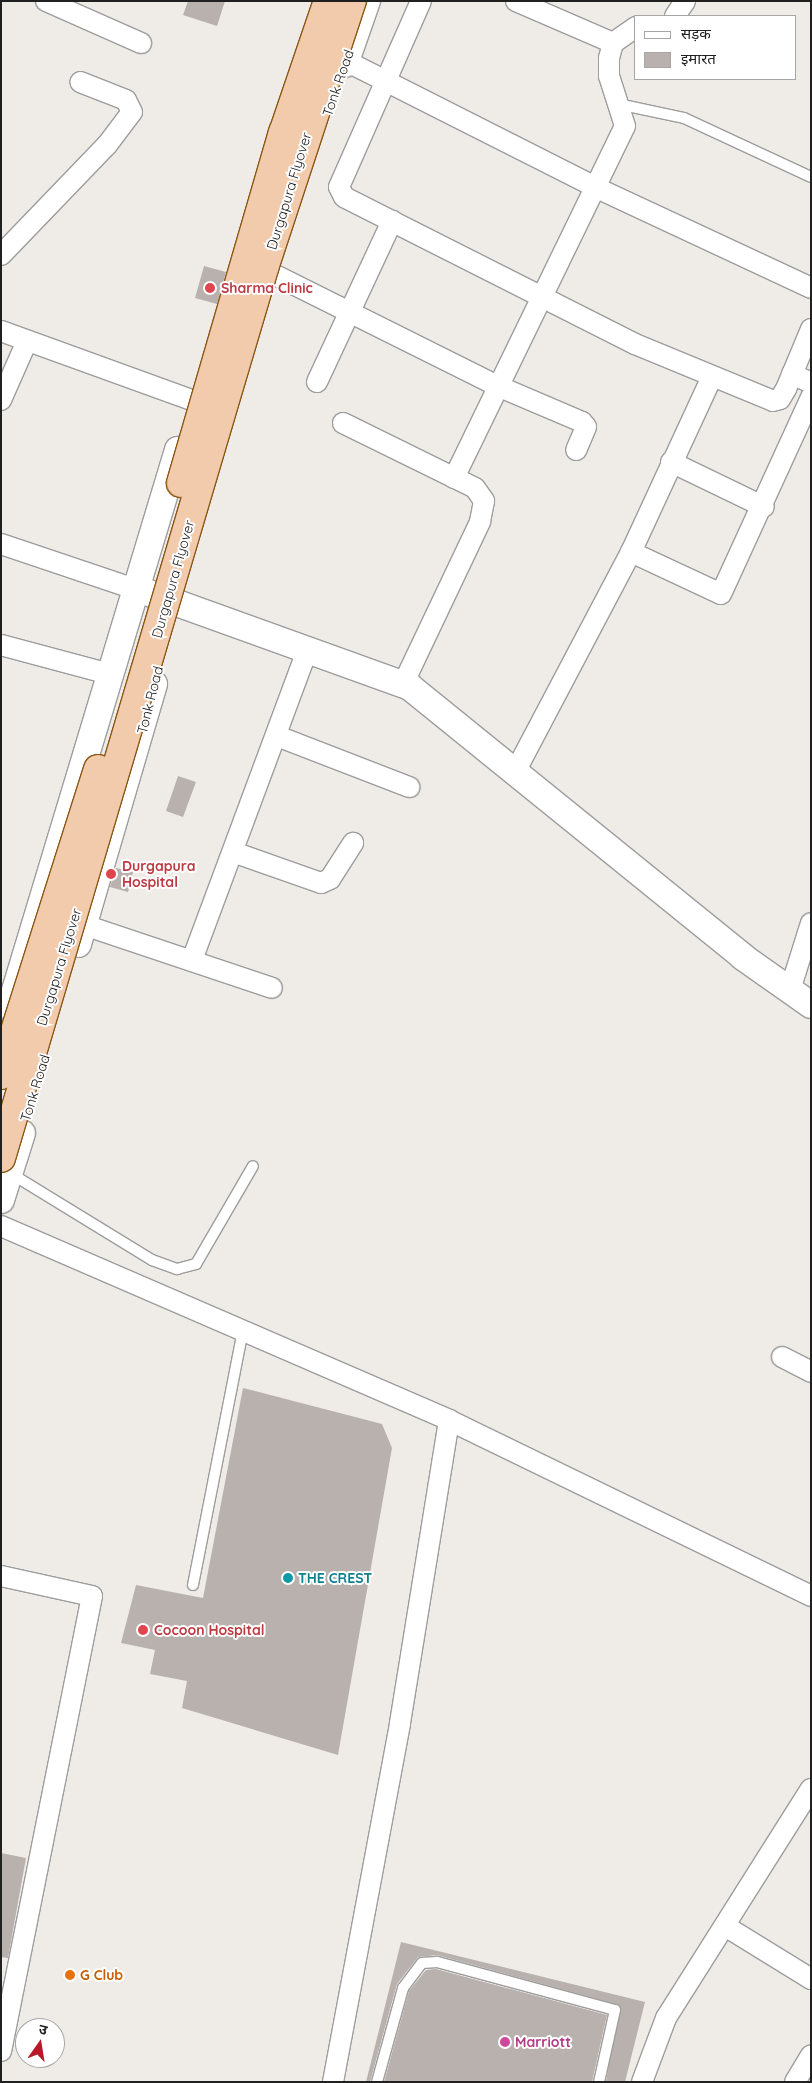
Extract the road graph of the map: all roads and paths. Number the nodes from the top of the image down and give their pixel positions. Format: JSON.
{"nodes":[{"id":1,"x":46,"y":1,"type":"edge"},
{"id":2,"x":314,"y":1,"type":"edge"},
{"id":3,"x":328,"y":1,"type":"edge"},
{"id":4,"x":352,"y":1,"type":"edge"},
{"id":5,"x":367,"y":1,"type":"edge"},
{"id":6,"x":421,"y":1,"type":"edge"},
{"id":7,"x":516,"y":1,"type":"edge"},
{"id":8,"x":686,"y":1,"type":"edge"},
{"id":9,"x":82,"y":8,"type":"edge"},
{"id":10,"x":676,"y":15,"type":"edge"},
{"id":11,"x":634,"y":28,"type":"edge"},
{"id":12,"x":141,"y":43,"type":"dead end"},
{"id":13,"x":613,"y":43,"type":"junction"},
{"id":14,"x":346,"y":61,"type":"junction"},
{"id":15,"x":80,"y":82,"type":"dead end"},
{"id":16,"x":387,"y":82,"type":"junction"},
{"id":17,"x":617,"y":104,"type":"junction"},
{"id":18,"x":811,"y":177,"type":"edge"},
{"id":19,"x":594,"y":187,"type":"junction"},
{"id":20,"x":392,"y":222,"type":"junction"},
{"id":21,"x":1,"y":255,"type":"edge"},
{"id":22,"x":272,"y":274,"type":"junction"},
{"id":23,"x":811,"y":288,"type":"edge"},
{"id":24,"x":542,"y":299,"type":"junction"},
{"id":25,"x":349,"y":312,"type":"junction"},
{"id":26,"x":811,"y":329,"type":"edge"},
{"id":27,"x":1,"y":331,"type":"edge"},
{"id":28,"x":27,"y":341,"type":"junction"},
{"id":29,"x":792,"y":374,"type":"junction"},
{"id":30,"x":712,"y":377,"type":"junction"},
{"id":31,"x":317,"y":382,"type":"dead end"},
{"id":32,"x":811,"y":383,"type":"edge"},
{"id":33,"x":500,"y":387,"type":"junction"},
{"id":34,"x":811,"y":398,"type":"edge"},
{"id":35,"x":1,"y":400,"type":"edge"},
{"id":36,"x":192,"y":400,"type":"junction"},
{"id":37,"x":343,"y":422,"type":"dead end"},
{"id":38,"x":576,"y":450,"type":"dead end"},
{"id":39,"x":671,"y":462,"type":"junction"},
{"id":40,"x":454,"y":478,"type":"junction"},
{"id":41,"x":764,"y":507,"type":"junction"},
{"id":42,"x":1,"y":544,"type":"edge"},
{"id":43,"x":631,"y":552,"type":"junction"},
{"id":44,"x":138,"y":590,"type":"junction"},
{"id":45,"x":175,"y":604,"type":"junction"},
{"id":46,"x":1,"y":645,"type":"edge"},
{"id":47,"x":307,"y":651,"type":"junction"},
{"id":48,"x":113,"y":675,"type":"junction"},
{"id":49,"x":402,"y":684,"type":"junction"},
{"id":50,"x":276,"y":736,"type":"junction"},
{"id":51,"x":516,"y":772,"type":"junction"},
{"id":52,"x":409,"y":787,"type":"dead end"},
{"id":53,"x":353,"y":844,"type":"dead end"},
{"id":54,"x":233,"y":852,"type":"junction"},
{"id":55,"x":811,"y":923,"type":"edge"},
{"id":56,"x":84,"y":924,"type":"junction"},
{"id":57,"x":192,"y":960,"type":"junction"},
{"id":58,"x":272,"y":988,"type":"dead end"},
{"id":59,"x":790,"y":990,"type":"junction"},
{"id":60,"x":811,"y":1005,"type":"edge"},
{"id":61,"x":3,"y":1023,"type":"edge"},
{"id":62,"x":1,"y":1075,"type":"edge"},
{"id":63,"x":5,"y":1166,"type":"edge"},
{"id":64,"x":253,"y":1166,"type":"dead end"},
{"id":65,"x":1,"y":1200,"type":"edge"},
{"id":66,"x":1,"y":1226,"type":"edge"},
{"id":67,"x":243,"y":1329,"type":"junction"},
{"id":68,"x":782,"y":1356,"type":"dead end"},
{"id":69,"x":811,"y":1372,"type":"edge"},
{"id":70,"x":449,"y":1420,"type":"junction"},
{"id":71,"x":1,"y":1576,"type":"edge"},
{"id":72,"x":193,"y":1584,"type":"dead end"},
{"id":73,"x":811,"y":1596,"type":"edge"},
{"id":74,"x":811,"y":1789,"type":"edge"},
{"id":75,"x":725,"y":1926,"type":"junction"},
{"id":76,"x":811,"y":1979,"type":"edge"},
{"id":77,"x":1,"y":2051,"type":"edge"},
{"id":78,"x":811,"y":2055,"type":"edge"},
{"id":79,"x":333,"y":2082,"type":"edge"},
{"id":80,"x":377,"y":2082,"type":"edge"},
{"id":81,"x":599,"y":2082,"type":"edge"},
{"id":82,"x":642,"y":2082,"type":"edge"},
{"id":83,"x":795,"y":2082,"type":"edge"}],
"edges":[{"from":1,"to":9,"type":"street"},
{"from":2,"to":36,"type":"street"},
{"from":3,"to":62,"type":"main road","name":"Durgapura Flyover","bridge":true},
{"from":4,"to":63,"type":"main road","name":"Durgapura Flyover","bridge":true},
{"from":5,"to":14,"type":"street","name":"Tonk Road"},
{"from":6,"to":16,"type":"street"},
{"from":7,"to":13,"type":"street"},
{"from":8,"to":10,"type":"street"},
{"from":9,"to":12,"type":"street"},
{"from":11,"to":13,"type":"street"},
{"from":13,"to":17,"type":"street"},
{"from":14,"to":16,"type":"street"},
{"from":14,"to":22,"type":"street","name":"Tonk Road"},
{"from":15,"to":21,"type":"street"},
{"from":16,"to":19,"type":"street"},
{"from":16,"to":20,"type":"street"},
{"from":17,"to":18,"type":"lane"},
{"from":17,"to":19,"type":"street"},
{"from":19,"to":23,"type":"street"},
{"from":19,"to":24,"type":"street"},
{"from":20,"to":24,"type":"street"},
{"from":20,"to":25,"type":"street"},
{"from":22,"to":25,"type":"street"},
{"from":22,"to":45,"type":"street","name":"Tonk Road"},
{"from":24,"to":30,"type":"street"},
{"from":24,"to":33,"type":"street"},
{"from":25,"to":31,"type":"street"},
{"from":25,"to":33,"type":"street"},
{"from":26,"to":29,"type":"street"},
{"from":27,"to":28,"type":"street"},
{"from":28,"to":35,"type":"street"},
{"from":28,"to":36,"type":"street"},
{"from":29,"to":30,"type":"street"},
{"from":29,"to":32,"type":"street"},
{"from":30,"to":39,"type":"street"},
{"from":33,"to":38,"type":"street"},
{"from":33,"to":40,"type":"street"},
{"from":34,"to":41,"type":"street"},
{"from":36,"to":44,"type":"street"},
{"from":37,"to":40,"type":"street"},
{"from":39,"to":41,"type":"street"},
{"from":39,"to":43,"type":"street"},
{"from":40,"to":49,"type":"street"},
{"from":41,"to":43,"type":"street"},
{"from":42,"to":44,"type":"street"},
{"from":43,"to":51,"type":"street"},
{"from":44,"to":45,"type":"street"},
{"from":44,"to":48,"type":"street"},
{"from":45,"to":47,"type":"street"},
{"from":45,"to":56,"type":"street","name":"Tonk Road"},
{"from":46,"to":48,"type":"street"},
{"from":47,"to":49,"type":"street"},
{"from":47,"to":50,"type":"street"},
{"from":48,"to":61,"type":"street"},
{"from":49,"to":51,"type":"street"},
{"from":50,"to":52,"type":"street"},
{"from":50,"to":54,"type":"street"},
{"from":51,"to":59,"type":"street"},
{"from":53,"to":54,"type":"street"},
{"from":54,"to":57,"type":"street"},
{"from":55,"to":59,"type":"street"},
{"from":56,"to":57,"type":"street"},
{"from":56,"to":63,"type":"street","name":"Tonk Road"},
{"from":57,"to":58,"type":"street"},
{"from":59,"to":60,"type":"street"},
{"from":63,"to":64,"type":"lane"},
{"from":63,"to":65,"type":"street","name":"Tonk Road"},
{"from":66,"to":67,"type":"street"},
{"from":67,"to":70,"type":"street"},
{"from":67,"to":72,"type":"lane"},
{"from":68,"to":69,"type":"street"},
{"from":70,"to":73,"type":"street"},
{"from":70,"to":79,"type":"street"},
{"from":71,"to":77,"type":"street"},
{"from":74,"to":75,"type":"street"},
{"from":75,"to":76,"type":"street"},
{"from":75,"to":82,"type":"street"},
{"from":78,"to":83,"type":"street"},
{"from":80,"to":81,"type":"lane"}]}
